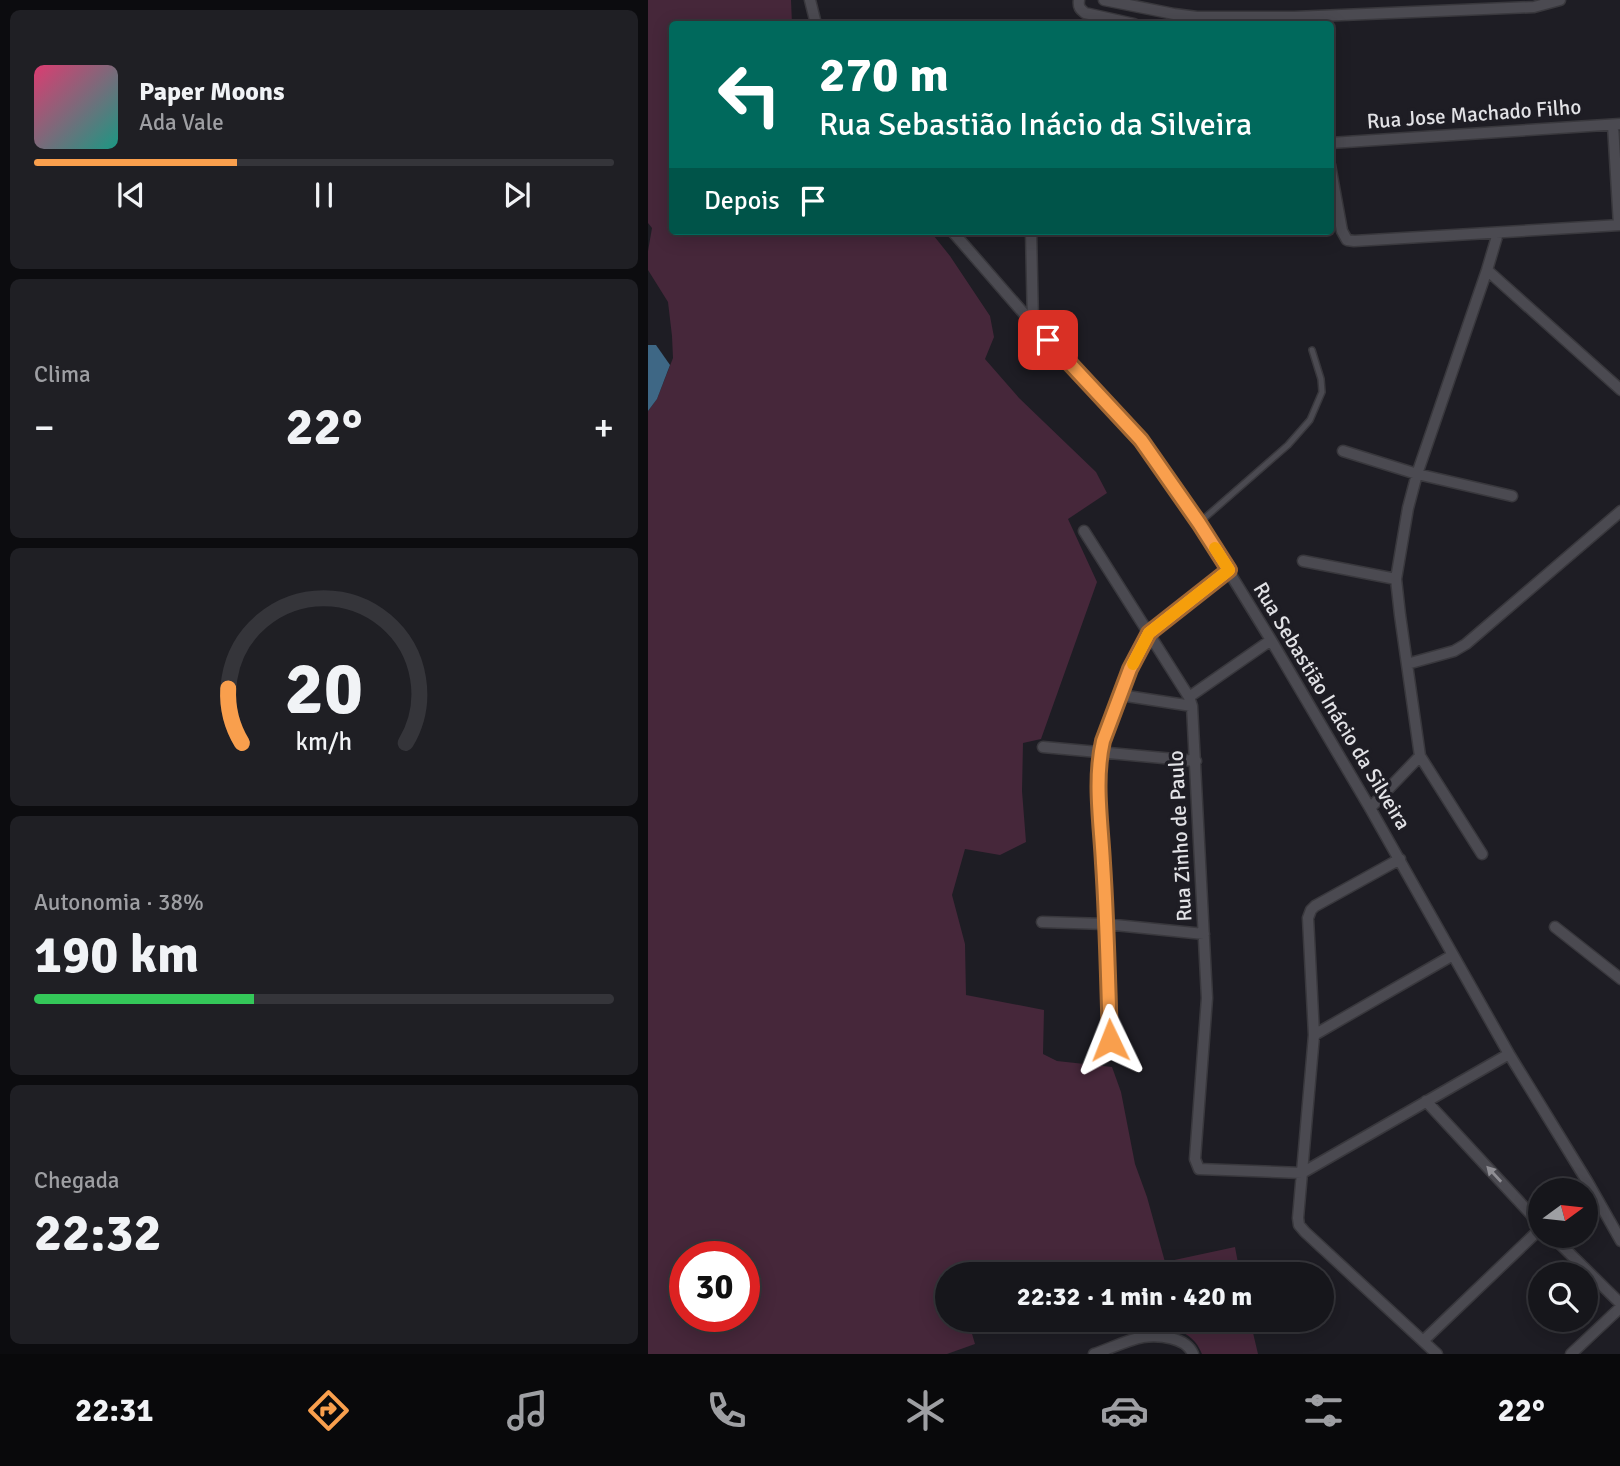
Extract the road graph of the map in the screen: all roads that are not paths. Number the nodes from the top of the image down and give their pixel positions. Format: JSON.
{"nodes":[{"id":1,"x":810,"y":0,"type":"edge"},
{"id":2,"x":1079,"y":0,"type":"edge"},
{"id":3,"x":1104,"y":0,"type":"edge"},
{"id":4,"x":1560,"y":0,"type":"edge"},
{"id":5,"x":815,"y":21,"type":"edge"},
{"id":6,"x":1121,"y":21,"type":"edge"},
{"id":7,"x":1297,"y":21,"type":"edge"},
{"id":8,"x":1617,"y":125,"type":"edge"},
{"id":9,"x":1334,"y":142,"type":"edge"},
{"id":10,"x":1334,"y":187,"type":"edge"},
{"id":11,"x":1620,"y":225,"type":"edge"},
{"id":12,"x":1498,"y":233,"type":"junction"},
{"id":13,"x":955,"y":235,"type":"edge"},
{"id":14,"x":1031,"y":235,"type":"edge"},
{"id":15,"x":1487,"y":270,"type":"junction"},
{"id":16,"x":1033,"y":324,"type":"junction"},
{"id":17,"x":1312,"y":350,"type":"dead end"},
{"id":18,"x":1620,"y":390,"type":"edge"},
{"id":19,"x":1343,"y":451,"type":"dead end"},
{"id":20,"x":1417,"y":474,"type":"junction"},
{"id":21,"x":1512,"y":496,"type":"dead end"},
{"id":22,"x":1620,"y":510,"type":"edge"},
{"id":23,"x":1199,"y":523,"type":"junction"},
{"id":24,"x":1084,"y":531,"type":"dead end"},
{"id":25,"x":1303,"y":561,"type":"dead end"},
{"id":26,"x":1229,"y":570,"type":"junction"},
{"id":27,"x":1396,"y":579,"type":"junction"},
{"id":28,"x":1149,"y":633,"type":"junction"},
{"id":29,"x":1272,"y":640,"type":"junction"},
{"id":30,"x":1407,"y":664,"type":"junction"},
{"id":31,"x":1120,"y":695,"type":"junction"},
{"id":32,"x":1191,"y":701,"type":"junction"},
{"id":33,"x":1043,"y":747,"type":"dead end"},
{"id":34,"x":1100,"y":752,"type":"junction"},
{"id":35,"x":1420,"y":756,"type":"junction"},
{"id":36,"x":1196,"y":761,"type":"junction"},
{"id":37,"x":1370,"y":807,"type":"junction"},
{"id":38,"x":1482,"y":854,"type":"dead end"},
{"id":39,"x":1400,"y":859,"type":"junction"},
{"id":40,"x":1042,"y":922,"type":"dead end"},
{"id":41,"x":1105,"y":924,"type":"junction"},
{"id":42,"x":1555,"y":927,"type":"dead end"},
{"id":43,"x":1204,"y":934,"type":"junction"},
{"id":44,"x":1452,"y":955,"type":"junction"},
{"id":45,"x":1620,"y":979,"type":"edge"},
{"id":46,"x":1314,"y":1035,"type":"junction"},
{"id":47,"x":1110,"y":1040,"type":"dead end"},
{"id":48,"x":1509,"y":1054,"type":"junction"},
{"id":49,"x":1426,"y":1101,"type":"junction"},
{"id":50,"x":1302,"y":1174,"type":"junction"},
{"id":51,"x":1579,"y":1178,"type":"edge"},
{"id":52,"x":1598,"y":1208,"type":"edge"},
{"id":53,"x":1528,"y":1213,"type":"edge"},
{"id":54,"x":1528,"y":1238,"type":"edge"},
{"id":55,"x":1620,"y":1241,"type":"edge"},
{"id":56,"x":1564,"y":1248,"type":"edge"},
{"id":57,"x":1620,"y":1305,"type":"edge"},
{"id":58,"x":1423,"y":1341,"type":"junction"},
{"id":59,"x":1094,"y":1354,"type":"edge"},
{"id":60,"x":1193,"y":1354,"type":"edge"},
{"id":61,"x":1437,"y":1354,"type":"edge"},
{"id":62,"x":1571,"y":1354,"type":"edge"}],
"edges":[{"from":1,"to":5,"type":"street"},
{"from":2,"to":6,"type":"street"},
{"from":3,"to":7,"type":"street"},
{"from":4,"to":7,"type":"street"},
{"from":8,"to":9,"type":"street","name":"Rua Jose Machado Filho"},
{"from":8,"to":11,"type":"street"},
{"from":10,"to":12,"type":"street"},
{"from":11,"to":12,"type":"street"},
{"from":12,"to":15,"type":"street"},
{"from":13,"to":16,"type":"street","name":"Rua Sebastião Inácio da Silveira"},
{"from":14,"to":16,"type":"street"},
{"from":15,"to":18,"type":"street"},
{"from":15,"to":20,"type":"street"},
{"from":16,"to":23,"type":"street","name":"Rua Sebastião Inácio da Silveira"},
{"from":17,"to":23,"type":"lane"},
{"from":19,"to":20,"type":"street"},
{"from":20,"to":21,"type":"street"},
{"from":20,"to":27,"type":"street"},
{"from":22,"to":30,"type":"street"},
{"from":23,"to":26,"type":"street","name":"Rua Sebastião Inácio da Silveira"},
{"from":24,"to":28,"type":"street","name":"Rua Zinho de Paulo"},
{"from":25,"to":27,"type":"street"},
{"from":26,"to":28,"type":"street"},
{"from":26,"to":29,"type":"street","name":"Rua Sebastião Inácio da Silveira"},
{"from":27,"to":30,"type":"street"},
{"from":28,"to":31,"type":"street"},
{"from":28,"to":32,"type":"street","name":"Rua Zinho de Paulo"},
{"from":29,"to":32,"type":"street"},
{"from":29,"to":37,"type":"street","name":"Rua Sebastião Inácio da Silveira"},
{"from":30,"to":35,"type":"street"},
{"from":31,"to":32,"type":"street"},
{"from":31,"to":34,"type":"street"},
{"from":32,"to":36,"type":"street","name":"Rua Zinho de Paulo"},
{"from":33,"to":34,"type":"street"},
{"from":34,"to":36,"type":"street"},
{"from":34,"to":41,"type":"street"},
{"from":35,"to":37,"type":"street"},
{"from":35,"to":38,"type":"street"},
{"from":36,"to":43,"type":"street","name":"Rua Zinho de Paulo"},
{"from":37,"to":39,"type":"street","name":"Rua Sebastião Inácio da Silveira"},
{"from":39,"to":44,"type":"street","name":"Rua Sebastião Inácio da Silveira"},
{"from":39,"to":46,"type":"street"},
{"from":40,"to":41,"type":"street"},
{"from":41,"to":43,"type":"street"},
{"from":41,"to":47,"type":"street"},
{"from":42,"to":45,"type":"street"},
{"from":43,"to":50,"type":"street","name":"Rua Zinho de Paulo"},
{"from":44,"to":46,"type":"street"},
{"from":44,"to":48,"type":"street","name":"Rua Sebastião Inácio da Silveira"},
{"from":46,"to":50,"type":"street"},
{"from":48,"to":49,"type":"street"},
{"from":48,"to":51,"type":"street","name":"Rua Sebastião Inácio da Silveira"},
{"from":49,"to":50,"type":"street"},
{"from":53,"to":49,"type":"street","one_way":true},
{"from":50,"to":58,"type":"street"},
{"from":52,"to":55,"type":"street","name":"Rua Sebastião Inácio da Silveira"},
{"from":54,"to":58,"type":"street"},
{"from":56,"to":57,"type":"street"},
{"from":57,"to":62,"type":"street"},
{"from":58,"to":61,"type":"street"},
{"from":59,"to":60,"type":"street"}]}
